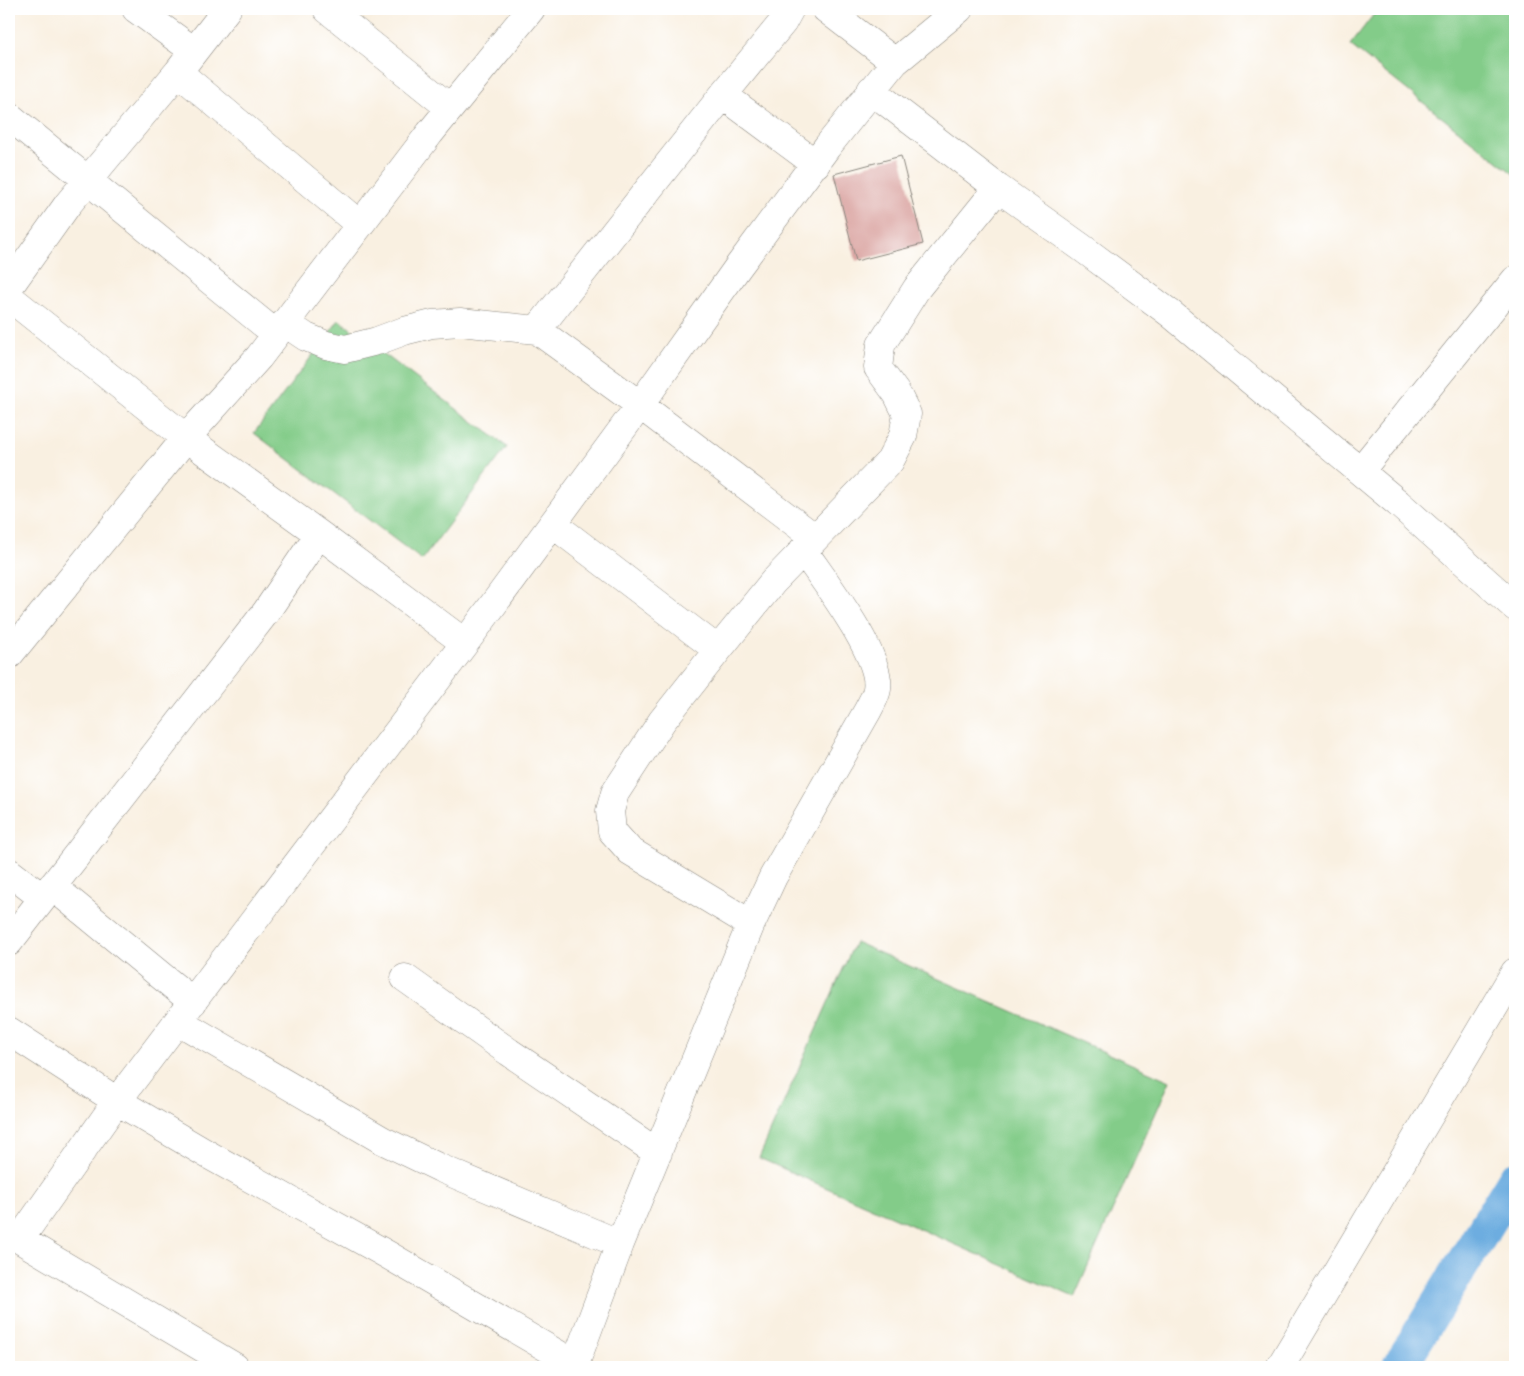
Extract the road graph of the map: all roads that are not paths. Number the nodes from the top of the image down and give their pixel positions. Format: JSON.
{"nodes":[{"id":1,"x":136,"y":9,"type":"edge"},
{"id":2,"x":227,"y":9,"type":"edge"},
{"id":3,"x":327,"y":9,"type":"edge"},
{"id":4,"x":531,"y":9,"type":"edge"},
{"id":5,"x":790,"y":9,"type":"edge"},
{"id":6,"x":826,"y":9,"type":"edge"},
{"id":7,"x":959,"y":9,"type":"edge"},
{"id":8,"x":186,"y":62,"type":"junction"},
{"id":9,"x":895,"y":62,"type":"junction"},
{"id":10,"x":872,"y":90,"type":"junction"},
{"id":11,"x":723,"y":95,"type":"junction"},
{"id":12,"x":450,"y":108,"type":"junction"},
{"id":13,"x":9,"y":116,"type":"edge"},
{"id":14,"x":816,"y":164,"type":"junction"},
{"id":15,"x":87,"y":181,"type":"junction"},
{"id":16,"x":998,"y":188,"type":"junction"},
{"id":17,"x":360,"y":225,"type":"junction"},
{"id":18,"x":1515,"y":280,"type":"edge"},
{"id":19,"x":9,"y":287,"type":"edge"},
{"id":20,"x":9,"y":297,"type":"edge"},
{"id":21,"x":281,"y":328,"type":"junction"},
{"id":22,"x":537,"y":330,"type":"junction"},
{"id":23,"x":640,"y":405,"type":"junction"},
{"id":24,"x":186,"y":438,"type":"junction"},
{"id":25,"x":1360,"y":471,"type":"junction"},
{"id":26,"x":553,"y":524,"type":"junction"},
{"id":27,"x":319,"y":534,"type":"junction"},
{"id":28,"x":809,"y":544,"type":"junction"},
{"id":29,"x":1515,"y":607,"type":"edge"},
{"id":30,"x":13,"y":642,"type":"edge"},
{"id":31,"x":465,"y":643,"type":"junction"},
{"id":32,"x":718,"y":650,"type":"junction"},
{"id":33,"x":9,"y":872,"type":"edge"},
{"id":34,"x":48,"y":892,"type":"junction"},
{"id":35,"x":751,"y":924,"type":"junction"},
{"id":36,"x":9,"y":942,"type":"edge"},
{"id":37,"x":1515,"y":972,"type":"edge"},
{"id":38,"x":405,"y":978,"type":"dead end"},
{"id":39,"x":185,"y":1011,"type":"junction"},
{"id":40,"x":9,"y":1031,"type":"edge"},
{"id":41,"x":117,"y":1101,"type":"junction"},
{"id":42,"x":658,"y":1152,"type":"junction"},
{"id":43,"x":14,"y":1236,"type":"edge"},
{"id":44,"x":620,"y":1244,"type":"junction"},
{"id":45,"x":574,"y":1366,"type":"edge"},
{"id":46,"x":236,"y":1367,"type":"edge"},
{"id":47,"x":1280,"y":1367,"type":"edge"}],
"edges":[{"from":1,"to":8,"type":"street"},
{"from":2,"to":8,"type":"street"},
{"from":3,"to":12,"type":"street"},
{"from":4,"to":12,"type":"street"},
{"from":5,"to":11,"type":"street"},
{"from":6,"to":9,"type":"street"},
{"from":7,"to":9,"type":"street"},
{"from":8,"to":15,"type":"street"},
{"from":8,"to":17,"type":"street"},
{"from":9,"to":10,"type":"street"},
{"from":10,"to":14,"type":"street"},
{"from":10,"to":16,"type":"street"},
{"from":11,"to":14,"type":"street"},
{"from":11,"to":22,"type":"street"},
{"from":12,"to":17,"type":"street"},
{"from":13,"to":15,"type":"street"},
{"from":14,"to":23,"type":"street"},
{"from":15,"to":19,"type":"street"},
{"from":15,"to":21,"type":"street"},
{"from":16,"to":25,"type":"street"},
{"from":16,"to":28,"type":"street"},
{"from":17,"to":21,"type":"street"},
{"from":18,"to":25,"type":"street"},
{"from":20,"to":24,"type":"street"},
{"from":21,"to":22,"type":"street"},
{"from":21,"to":24,"type":"street"},
{"from":22,"to":23,"type":"street"},
{"from":23,"to":26,"type":"street"},
{"from":23,"to":28,"type":"street"},
{"from":24,"to":27,"type":"street"},
{"from":24,"to":30,"type":"street"},
{"from":25,"to":29,"type":"street"},
{"from":26,"to":31,"type":"street"},
{"from":26,"to":32,"type":"street"},
{"from":27,"to":31,"type":"street"},
{"from":27,"to":34,"type":"street"},
{"from":28,"to":32,"type":"street"},
{"from":28,"to":35,"type":"street"},
{"from":31,"to":39,"type":"street"},
{"from":32,"to":35,"type":"street"},
{"from":33,"to":34,"type":"street"},
{"from":34,"to":36,"type":"street"},
{"from":34,"to":39,"type":"street"},
{"from":35,"to":42,"type":"street"},
{"from":37,"to":47,"type":"street"},
{"from":38,"to":42,"type":"street"},
{"from":39,"to":41,"type":"street"},
{"from":39,"to":44,"type":"street"},
{"from":40,"to":41,"type":"street"},
{"from":41,"to":43,"type":"street"},
{"from":41,"to":45,"type":"street"},
{"from":42,"to":44,"type":"street"},
{"from":43,"to":46,"type":"street"},
{"from":44,"to":45,"type":"street"}]}
